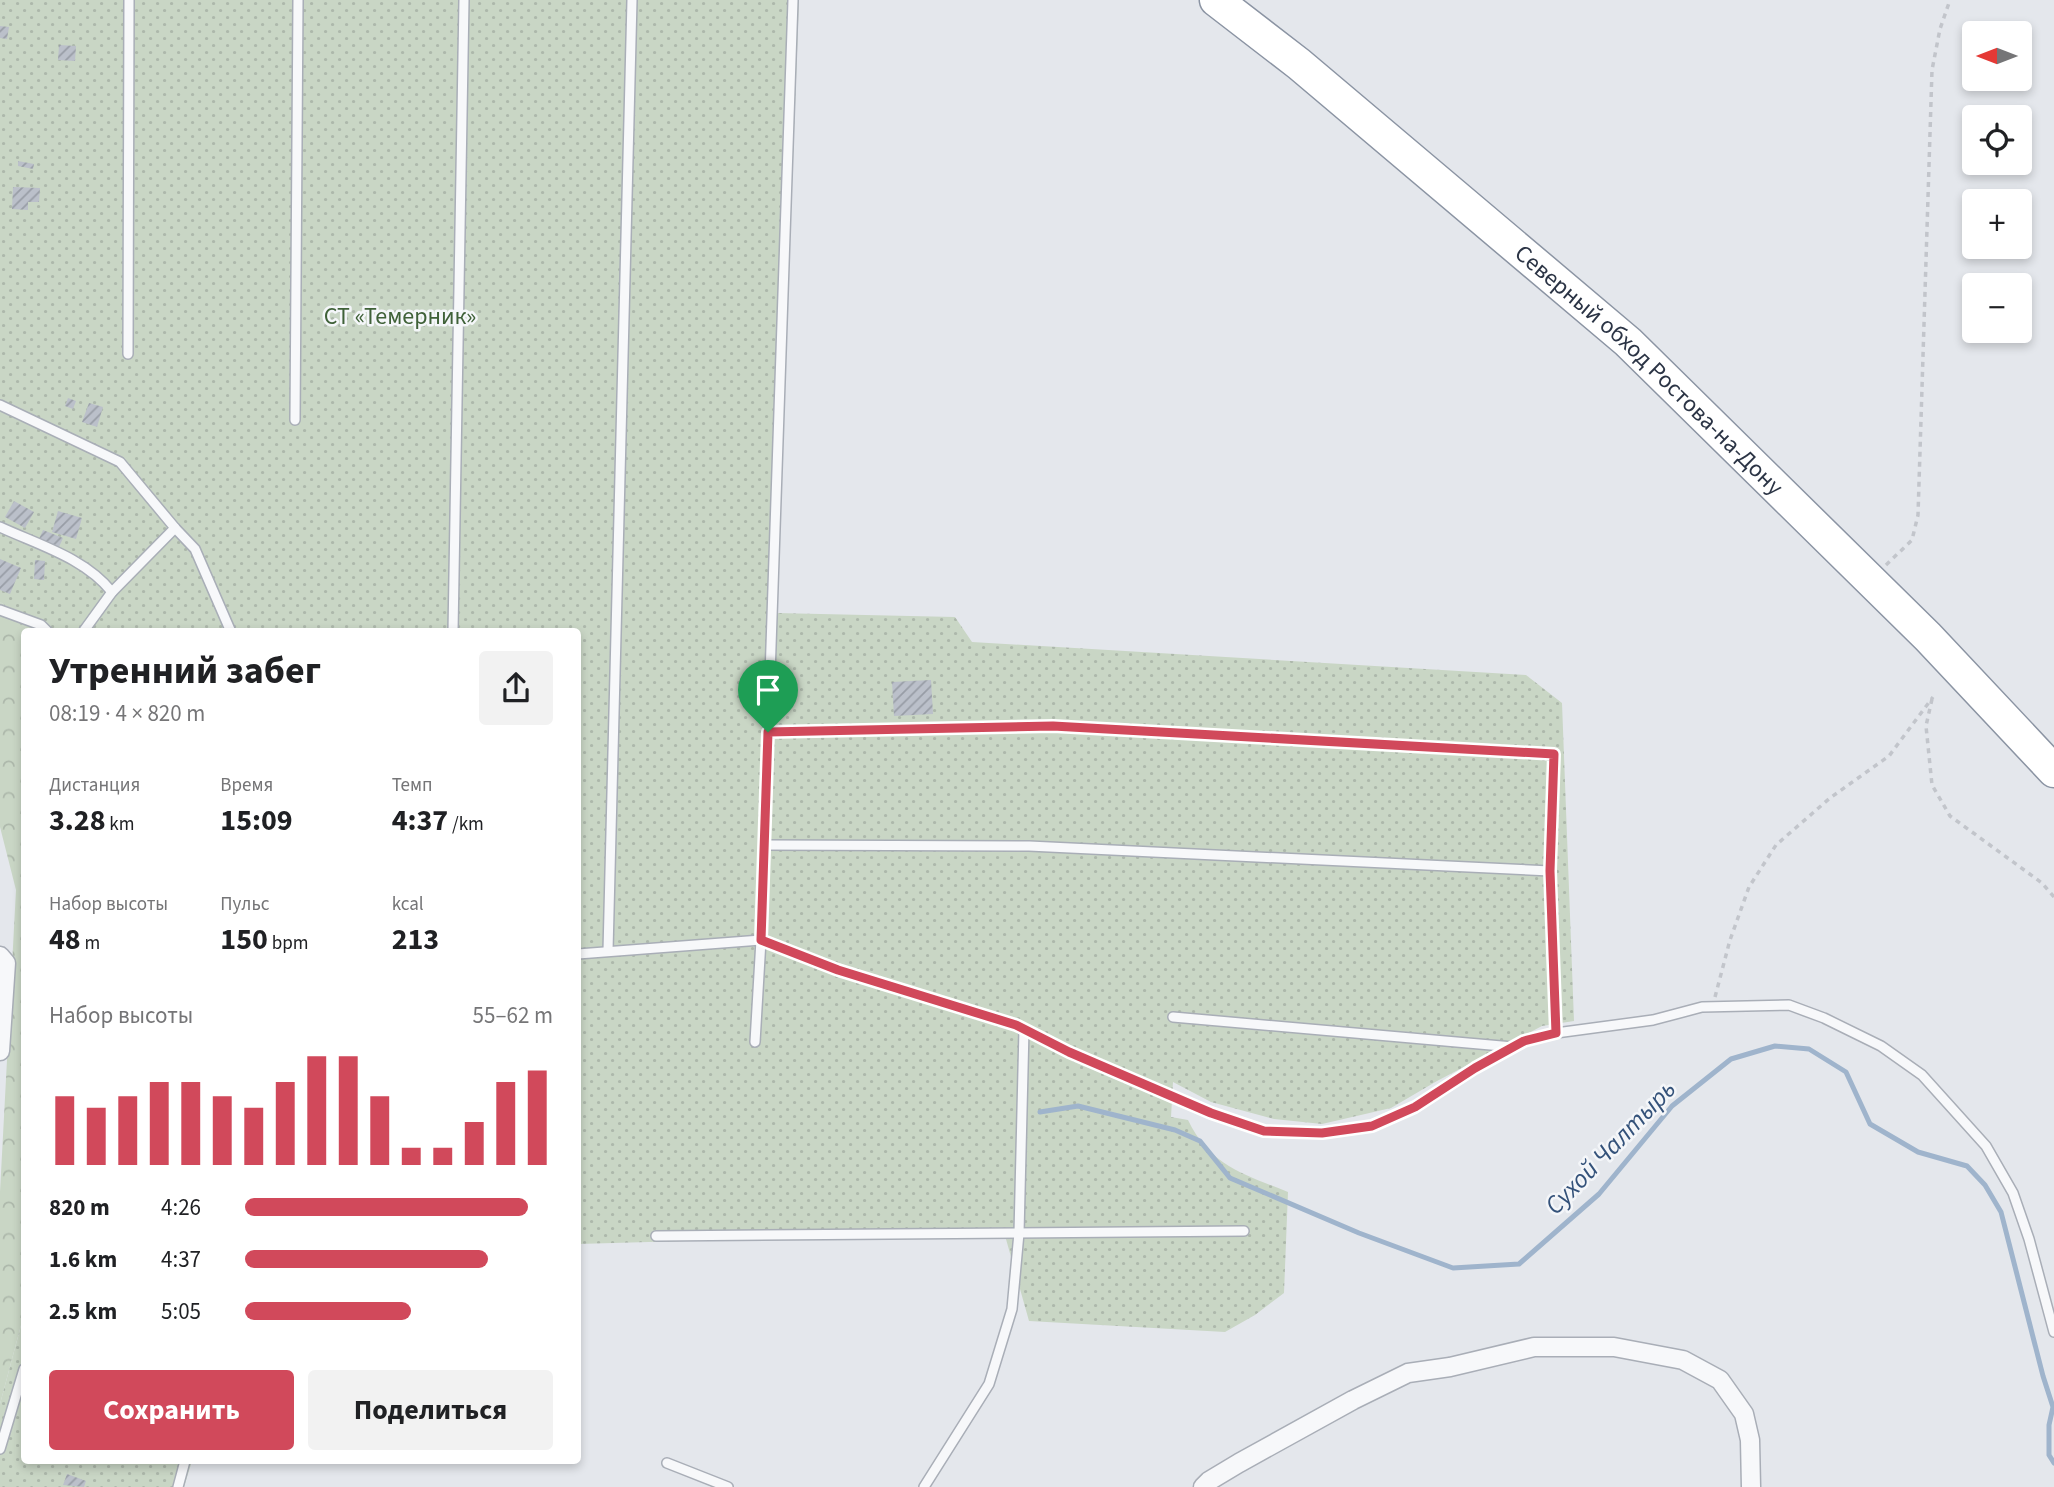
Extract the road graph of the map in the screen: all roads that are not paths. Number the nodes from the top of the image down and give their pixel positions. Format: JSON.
{"nodes":[{"id":1,"x":130,"y":0,"type":"edge"},
{"id":2,"x":298,"y":0,"type":"edge"},
{"id":3,"x":464,"y":0,"type":"edge"},
{"id":4,"x":632,"y":0,"type":"edge"},
{"id":5,"x":793,"y":0,"type":"edge"},
{"id":6,"x":1216,"y":0,"type":"edge"},
{"id":7,"x":1250,"y":0,"type":"edge"},
{"id":8,"x":128,"y":354,"type":"dead end"},
{"id":9,"x":0,"y":405,"type":"edge"},
{"id":10,"x":295,"y":420,"type":"dead end"},
{"id":11,"x":0,"y":527,"type":"edge"},
{"id":12,"x":175,"y":528,"type":"junction"},
{"id":13,"x":113,"y":592,"type":"junction"},
{"id":14,"x":0,"y":610,"type":"edge"},
{"id":15,"x":44,"y":628,"type":"edge"},
{"id":16,"x":86,"y":628,"type":"edge"},
{"id":17,"x":229,"y":628,"type":"edge"},
{"id":18,"x":453,"y":628,"type":"edge"},
{"id":19,"x":768,"y":732,"type":"junction"},
{"id":20,"x":2054,"y":741,"type":"edge"},
{"id":21,"x":2054,"y":771,"type":"edge"},
{"id":22,"x":764,"y":845,"type":"junction"},
{"id":23,"x":1550,"y":871,"type":"junction"},
{"id":24,"x":761,"y":940,"type":"junction"},
{"id":25,"x":608,"y":951,"type":"junction"},
{"id":26,"x":581,"y":954,"type":"edge"},
{"id":27,"x":0,"y":956,"type":"edge"},
{"id":28,"x":1173,"y":1017,"type":"dead end"},
{"id":29,"x":1024,"y":1030,"type":"junction"},
{"id":30,"x":1556,"y":1033,"type":"junction"},
{"id":31,"x":755,"y":1042,"type":"dead end"},
{"id":32,"x":1513,"y":1047,"type":"junction"},
{"id":33,"x":0,"y":1051,"type":"edge"},
{"id":34,"x":1244,"y":1231,"type":"dead end"},
{"id":35,"x":1019,"y":1233,"type":"junction"},
{"id":36,"x":656,"y":1236,"type":"dead end"},
{"id":37,"x":2054,"y":1332,"type":"edge"},
{"id":38,"x":21,"y":1378,"type":"edge"},
{"id":39,"x":0,"y":1449,"type":"edge"},
{"id":40,"x":667,"y":1463,"type":"dead end"},
{"id":41,"x":184,"y":1464,"type":"edge"},
{"id":42,"x":178,"y":1487,"type":"edge"},
{"id":43,"x":728,"y":1487,"type":"edge"},
{"id":44,"x":924,"y":1487,"type":"edge"},
{"id":45,"x":1203,"y":1487,"type":"edge"},
{"id":46,"x":1751,"y":1487,"type":"edge"}],
"edges":[{"from":1,"to":8,"type":"lane"},
{"from":2,"to":10,"type":"lane"},
{"from":3,"to":18,"type":"lane"},
{"from":4,"to":25,"type":"lane"},
{"from":5,"to":19,"type":"lane"},
{"from":6,"to":21,"type":"highway","name":"Северный обход Ростова-на-Дону"},
{"from":7,"to":20,"type":"highway","name":"Северный обход Ростова-на-Дону"},
{"from":9,"to":12,"type":"lane"},
{"from":11,"to":13,"type":"lane"},
{"from":12,"to":13,"type":"lane"},
{"from":12,"to":17,"type":"lane"},
{"from":13,"to":16,"type":"lane"},
{"from":14,"to":15,"type":"lane"},
{"from":19,"to":22,"type":"lane"},
{"from":19,"to":23,"type":"lane"},
{"from":22,"to":23,"type":"lane"},
{"from":22,"to":24,"type":"lane"},
{"from":23,"to":30,"type":"lane"},
{"from":24,"to":25,"type":"lane"},
{"from":24,"to":29,"type":"lane"},
{"from":24,"to":31,"type":"lane"},
{"from":25,"to":26,"type":"lane"},
{"from":27,"to":33,"type":"street"},
{"from":28,"to":32,"type":"lane"},
{"from":29,"to":32,"type":"lane"},
{"from":29,"to":35,"type":"lane"},
{"from":30,"to":32,"type":"lane"},
{"from":30,"to":37,"type":"lane"},
{"from":34,"to":35,"type":"lane"},
{"from":35,"to":36,"type":"lane"},
{"from":35,"to":44,"type":"lane"},
{"from":38,"to":39,"type":"lane"},
{"from":40,"to":43,"type":"lane"},
{"from":41,"to":42,"type":"lane"},
{"from":45,"to":46,"type":"street"}]}
